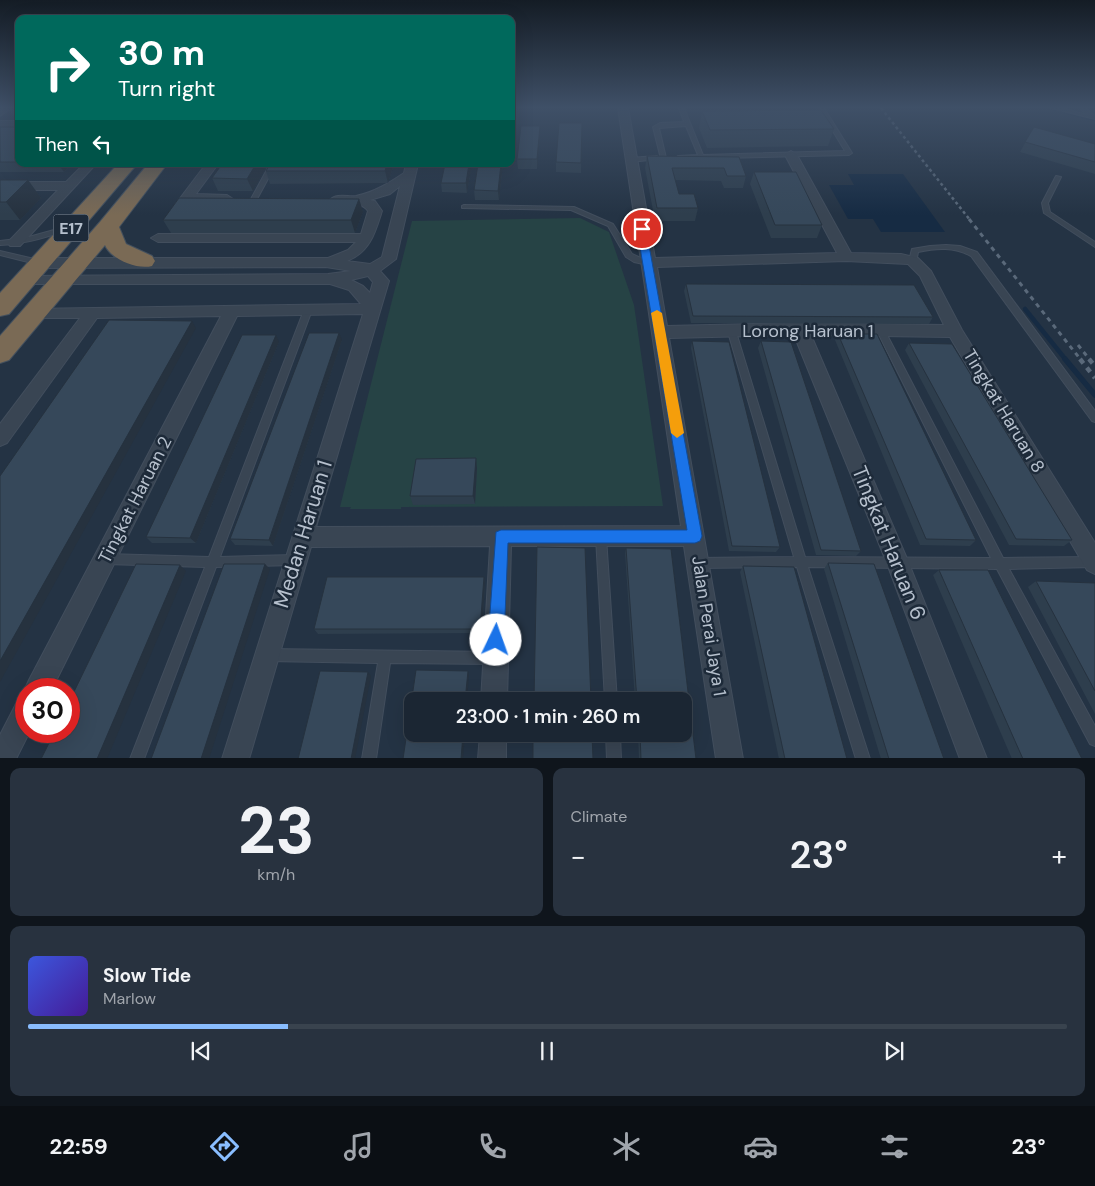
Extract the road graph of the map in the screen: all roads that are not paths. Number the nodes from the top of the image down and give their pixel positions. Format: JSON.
{"nodes":[{"id":1,"x":628,"y":143,"type":"edge"},
{"id":2,"x":660,"y":143,"type":"edge"},
{"id":3,"x":696,"y":143,"type":"edge"},
{"id":4,"x":843,"y":143,"type":"edge"},
{"id":5,"x":791,"y":155,"type":"junction"},
{"id":6,"x":701,"y":156,"type":"junction"},
{"id":7,"x":664,"y":158,"type":"junction"},
{"id":8,"x":630,"y":160,"type":"junction"},
{"id":9,"x":87,"y":167,"type":"edge"},
{"id":10,"x":125,"y":167,"type":"edge"},
{"id":11,"x":156,"y":167,"type":"edge"},
{"id":12,"x":210,"y":167,"type":"edge"},
{"id":13,"x":271,"y":167,"type":"edge"},
{"id":14,"x":411,"y":170,"type":"edge"},
{"id":15,"x":1058,"y":177,"type":"dead end"},
{"id":16,"x":0,"y":186,"type":"edge"},
{"id":17,"x":68,"y":186,"type":"junction"},
{"id":18,"x":187,"y":198,"type":"junction"},
{"id":19,"x":254,"y":199,"type":"junction"},
{"id":20,"x":273,"y":199,"type":"edge"},
{"id":21,"x":319,"y":200,"type":"edge"},
{"id":22,"x":356,"y":200,"type":"junction"},
{"id":23,"x":464,"y":207,"type":"dead end"},
{"id":24,"x":72,"y":227,"type":"junction"},
{"id":25,"x":108,"y":227,"type":"junction"},
{"id":26,"x":366,"y":238,"type":"junction"},
{"id":27,"x":0,"y":243,"type":"edge"},
{"id":28,"x":15,"y":243,"type":"junction"},
{"id":29,"x":1095,"y":245,"type":"edge"},
{"id":30,"x":0,"y":253,"type":"edge"},
{"id":31,"x":846,"y":257,"type":"junction"},
{"id":32,"x":144,"y":261,"type":"junction"},
{"id":33,"x":912,"y":261,"type":"junction"},
{"id":34,"x":326,"y":262,"type":"junction"},
{"id":35,"x":648,"y":263,"type":"junction"},
{"id":36,"x":70,"y":270,"type":"junction"},
{"id":37,"x":33,"y":271,"type":"junction"},
{"id":38,"x":376,"y":276,"type":"junction"},
{"id":39,"x":328,"y":279,"type":"junction"},
{"id":40,"x":0,"y":308,"type":"edge"},
{"id":41,"x":371,"y":309,"type":"junction"},
{"id":42,"x":232,"y":310,"type":"junction"},
{"id":43,"x":308,"y":310,"type":"junction"},
{"id":44,"x":93,"y":312,"type":"junction"},
{"id":45,"x":35,"y":313,"type":"junction"},
{"id":46,"x":800,"y":329,"type":"junction"},
{"id":47,"x":881,"y":331,"type":"junction"},
{"id":48,"x":955,"y":331,"type":"junction"},
{"id":49,"x":660,"y":332,"type":"junction"},
{"id":50,"x":732,"y":332,"type":"junction"},
{"id":51,"x":0,"y":353,"type":"edge"},
{"id":52,"x":1095,"y":418,"type":"edge"},
{"id":53,"x":0,"y":438,"type":"edge"},
{"id":54,"x":695,"y":536,"type":"junction"},
{"id":55,"x":501,"y":537,"type":"junction"},
{"id":56,"x":601,"y":537,"type":"junction"},
{"id":57,"x":302,"y":538,"type":"junction"},
{"id":58,"x":105,"y":560,"type":"junction"},
{"id":59,"x":295,"y":560,"type":"junction"},
{"id":60,"x":800,"y":560,"type":"junction"},
{"id":61,"x":896,"y":561,"type":"junction"},
{"id":62,"x":212,"y":562,"type":"junction"},
{"id":63,"x":1095,"y":562,"type":"edge"},
{"id":64,"x":698,"y":563,"type":"junction"},
{"id":65,"x":1000,"y":564,"type":"junction"},
{"id":66,"x":267,"y":654,"type":"junction"},
{"id":67,"x":385,"y":656,"type":"junction"},
{"id":68,"x":495,"y":658,"type":"junction"},
{"id":69,"x":44,"y":678,"type":"edge"},
{"id":70,"x":494,"y":692,"type":"edge"},
{"id":71,"x":610,"y":692,"type":"edge"},
{"id":72,"x":15,"y":733,"type":"edge"},
{"id":73,"x":1095,"y":739,"type":"edge"},
{"id":74,"x":492,"y":742,"type":"edge"},
{"id":75,"x":613,"y":742,"type":"edge"},
{"id":76,"x":2,"y":758,"type":"edge"},
{"id":77,"x":136,"y":758,"type":"edge"},
{"id":78,"x":236,"y":758,"type":"edge"},
{"id":79,"x":369,"y":758,"type":"edge"},
{"id":80,"x":492,"y":758,"type":"edge"},
{"id":81,"x":614,"y":758,"type":"edge"},
{"id":82,"x":730,"y":758,"type":"edge"},
{"id":83,"x":863,"y":758,"type":"edge"},
{"id":84,"x":974,"y":758,"type":"edge"}],
"edges":[{"from":1,"to":8,"type":"street","name":"Jalan Perai Jaya 1"},
{"from":2,"to":7,"type":"lane"},
{"from":3,"to":6,"type":"lane"},
{"from":4,"to":5,"type":"lane"},
{"from":5,"to":6,"type":"lane"},
{"from":5,"to":31,"type":"street"},
{"from":6,"to":7,"type":"lane"},
{"from":7,"to":8,"type":"lane"},
{"from":8,"to":35,"type":"street","name":"Jalan Perai Jaya 1"},
{"from":9,"to":17,"type":"street"},
{"from":10,"to":24,"type":"highway","number":"E17"},
{"from":11,"to":25,"type":"highway","number":"E17"},
{"from":12,"to":18,"type":"street"},
{"from":13,"to":19,"type":"lane"},
{"from":14,"to":22,"type":"street"},
{"from":14,"to":38,"type":"street","name":"Medan Haruan 1"},
{"from":15,"to":29,"type":"lane"},
{"from":16,"to":17,"type":"street"},
{"from":17,"to":28,"type":"street"},
{"from":18,"to":19,"type":"street"},
{"from":18,"to":26,"type":"street"},
{"from":19,"to":20,"type":"street"},
{"from":21,"to":22,"type":"street"},
{"from":22,"to":26,"type":"street"},
{"from":23,"to":35,"type":"lane"},
{"from":24,"to":28,"type":"lane"},
{"from":24,"to":37,"type":"highway","number":"E17"},
{"from":25,"to":32,"type":"highway"},
{"from":25,"to":36,"type":"highway","number":"E17"},
{"from":26,"to":34,"type":"street"},
{"from":27,"to":28,"type":"lane"},
{"from":30,"to":37,"type":"lane"},
{"from":31,"to":33,"type":"street"},
{"from":31,"to":35,"type":"street"},
{"from":32,"to":34,"type":"street"},
{"from":32,"to":36,"type":"street"},
{"from":33,"to":48,"type":"street","name":"Tingkat Haruan 8"},
{"from":33,"to":52,"type":"lane"},
{"from":34,"to":38,"type":"street"},
{"from":35,"to":49,"type":"street","name":"Jalan Perai Jaya 1"},
{"from":36,"to":37,"type":"street"},
{"from":36,"to":37,"type":"street"},
{"from":36,"to":39,"type":"street"},
{"from":36,"to":45,"type":"highway","number":"E17"},
{"from":37,"to":40,"type":"highway","number":"E17"},
{"from":38,"to":39,"type":"street"},
{"from":38,"to":41,"type":"street","name":"Medan Haruan 1"},
{"from":39,"to":41,"type":"street"},
{"from":41,"to":43,"type":"street"},
{"from":41,"to":57,"type":"street","name":"Medan Haruan 1"},
{"from":42,"to":43,"type":"street"},
{"from":42,"to":44,"type":"street"},
{"from":42,"to":58,"type":"street","name":"Tingkat Haruan 2"},
{"from":43,"to":62,"type":"lane"},
{"from":44,"to":45,"type":"street"},
{"from":44,"to":53,"type":"street"},
{"from":45,"to":51,"type":"highway","number":"E17"},
{"from":46,"to":47,"type":"street","name":"Lorong Haruan 1"},
{"from":46,"to":50,"type":"street","name":"Lorong Haruan 1"},
{"from":46,"to":61,"type":"street","name":"Tingkat Haruan 6"},
{"from":47,"to":48,"type":"street","name":"Lorong Haruan 1"},
{"from":47,"to":65,"type":"lane"},
{"from":48,"to":63,"type":"street","name":"Tingkat Haruan 8"},
{"from":49,"to":50,"type":"street","name":"Lorong Haruan 1"},
{"from":49,"to":54,"type":"street","name":"Jalan Perai Jaya 1"},
{"from":50,"to":60,"type":"lane"},
{"from":54,"to":56,"type":"street"},
{"from":54,"to":64,"type":"street","name":"Jalan Perai Jaya 1"},
{"from":55,"to":56,"type":"street"},
{"from":55,"to":57,"type":"street"},
{"from":55,"to":68,"type":"street"},
{"from":56,"to":71,"type":"lane"},
{"from":57,"to":59,"type":"street","name":"Medan Haruan 1"},
{"from":58,"to":62,"type":"lane"},
{"from":58,"to":69,"type":"street","name":"Tingkat Haruan 2"},
{"from":59,"to":62,"type":"lane"},
{"from":59,"to":66,"type":"street","name":"Medan Haruan 1"},
{"from":60,"to":61,"type":"lane"},
{"from":60,"to":64,"type":"lane"},
{"from":60,"to":83,"type":"lane"},
{"from":61,"to":65,"type":"lane"},
{"from":61,"to":84,"type":"street","name":"Tingkat Haruan 6"},
{"from":62,"to":77,"type":"lane"},
{"from":63,"to":65,"type":"lane"},
{"from":64,"to":82,"type":"street","name":"Jalan Perai Jaya 1"},
{"from":65,"to":73,"type":"lane"},
{"from":66,"to":67,"type":"lane"},
{"from":66,"to":78,"type":"street","name":"Medan Haruan 1"},
{"from":67,"to":68,"type":"lane"},
{"from":67,"to":79,"type":"lane"},
{"from":68,"to":70,"type":"street"},
{"from":72,"to":76,"type":"street"},
{"from":74,"to":80,"type":"street"},
{"from":75,"to":81,"type":"lane"}]}
